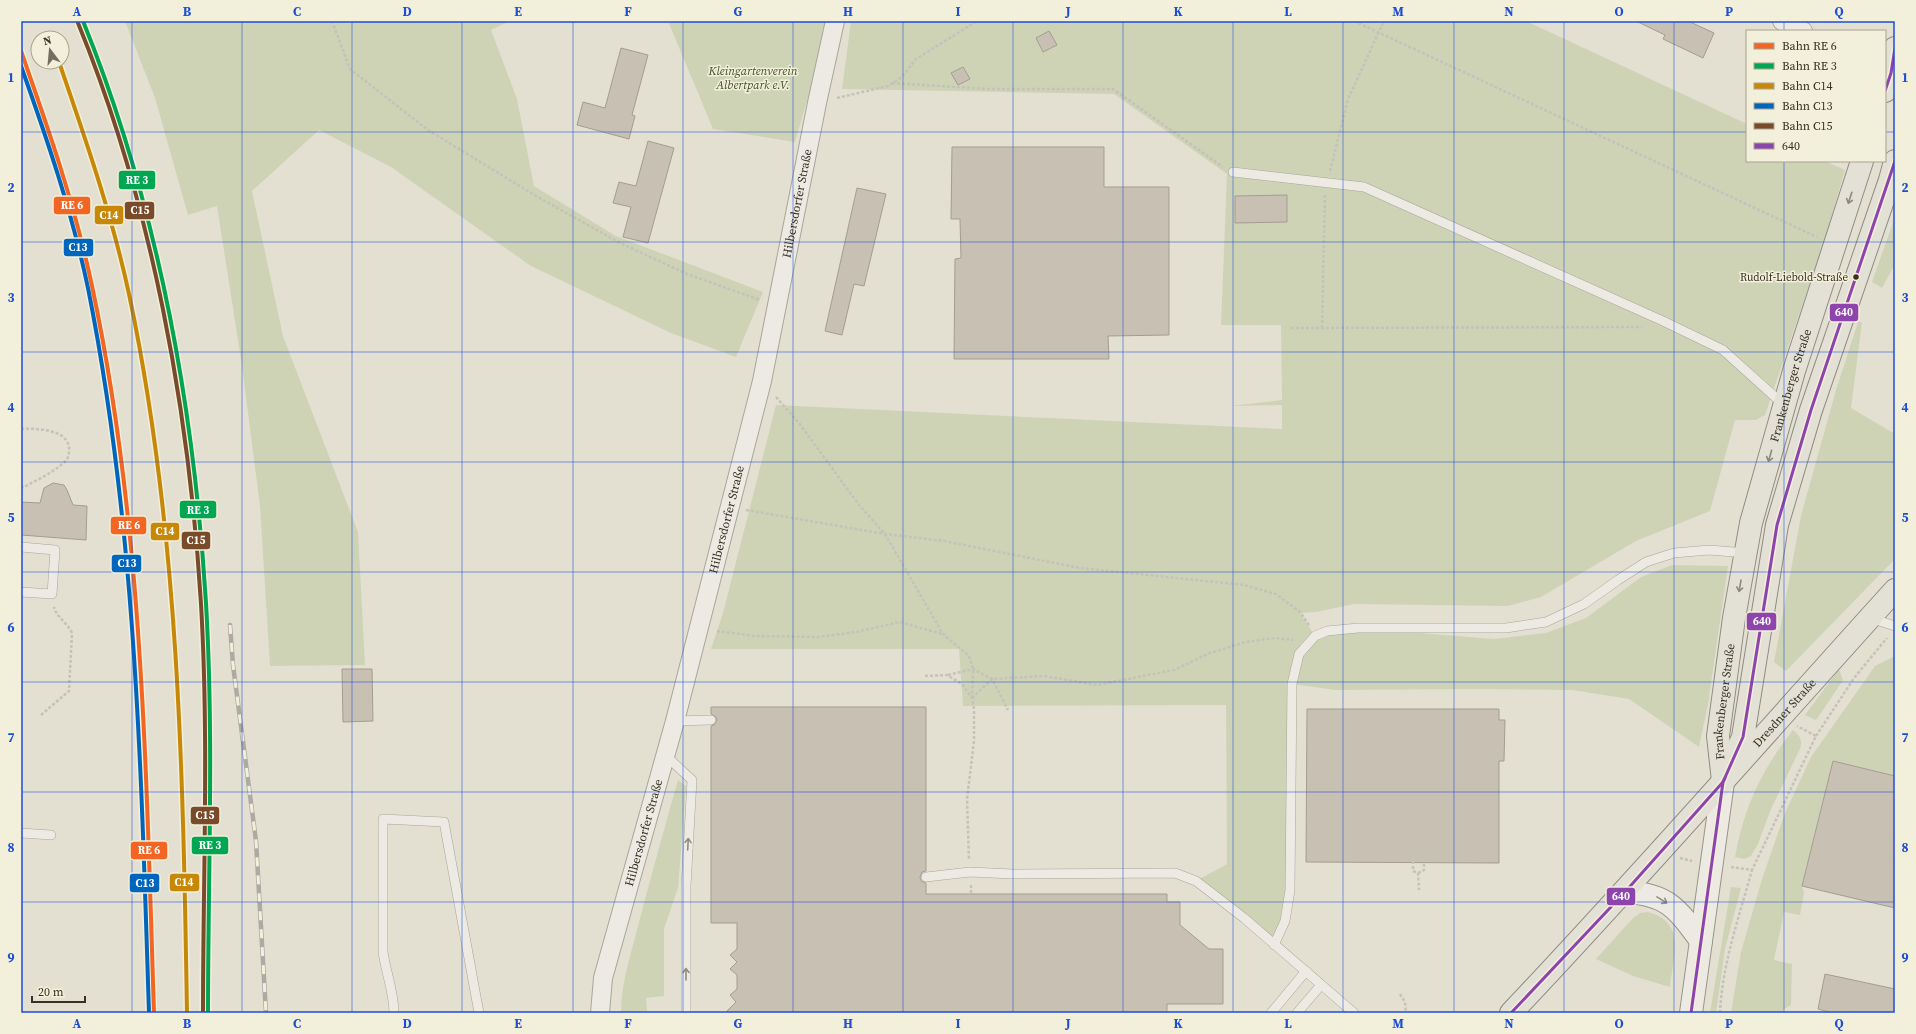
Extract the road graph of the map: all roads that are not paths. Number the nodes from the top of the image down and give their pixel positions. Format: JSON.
{"nodes":[{"id":1,"x":835,"y":21,"type":"edge"},
{"id":2,"x":1782,"y":21,"type":"edge"},
{"id":3,"x":1801,"y":30,"type":"edge"},
{"id":4,"x":1895,"y":48,"type":"edge"},
{"id":5,"x":1887,"y":78,"type":"edge"},
{"id":6,"x":1895,"y":161,"type":"edge"},
{"id":7,"x":1862,"y":162,"type":"edge"},
{"id":8,"x":1233,"y":172,"type":"road end"},
{"id":9,"x":1784,"y":406,"type":"junction"},
{"id":10,"x":21,"y":547,"type":"edge"},
{"id":11,"x":1746,"y":554,"type":"junction"},
{"id":12,"x":1895,"y":590,"type":"edge"},
{"id":13,"x":21,"y":592,"type":"edge"},
{"id":14,"x":1870,"y":618,"type":"junction"},
{"id":15,"x":1893,"y":630,"type":"edge"},
{"id":16,"x":711,"y":720,"type":"dead end"},
{"id":17,"x":675,"y":721,"type":"junction"},
{"id":18,"x":665,"y":755,"type":"junction"},
{"id":19,"x":1723,"y":782,"type":"junction"},
{"id":20,"x":21,"y":833,"type":"edge"},
{"id":21,"x":51,"y":835,"type":"dead end"},
{"id":22,"x":926,"y":877,"type":"dead end"},
{"id":23,"x":1625,"y":892,"type":"junction"},
{"id":24,"x":1701,"y":941,"type":"junction"},
{"id":25,"x":1274,"y":944,"type":"junction"},
{"id":26,"x":1306,"y":972,"type":"junction"},
{"id":27,"x":1321,"y":985,"type":"junction"},
{"id":28,"x":394,"y":1013,"type":"edge"},
{"id":29,"x":479,"y":1013,"type":"edge"},
{"id":30,"x":600,"y":1013,"type":"edge"},
{"id":31,"x":686,"y":1013,"type":"edge"},
{"id":32,"x":1271,"y":1013,"type":"edge"},
{"id":33,"x":1297,"y":1013,"type":"edge"},
{"id":34,"x":1354,"y":1013,"type":"edge"},
{"id":35,"x":1511,"y":1013,"type":"edge"},
{"id":36,"x":1691,"y":1013,"type":"edge"}],
"edges":[{"from":1,"to":17,"type":"street","name":"Hilbersdorfer Straße"},
{"from":2,"to":3,"type":"street"},
{"from":4,"to":5,"type":"main road"},
{"from":6,"to":19,"type":"main road","name":"Frankenberger Straße"},
{"from":7,"to":9,"type":"main road","name":"Frankenberger Straße","one_way":true},
{"from":8,"to":9,"type":"lane"},
{"from":9,"to":11,"type":"main road","name":"Frankenberger Straße","one_way":true},
{"from":10,"to":13,"type":"lane"},
{"from":11,"to":19,"type":"main road","name":"Frankenberger Straße","one_way":true},
{"from":11,"to":25,"type":"lane"},
{"from":12,"to":14,"type":"main road","name":"Dresdner Straße"},
{"from":14,"to":15,"type":"lane"},
{"from":14,"to":19,"type":"main road","name":"Dresdner Straße"},
{"from":16,"to":17,"type":"lane"},
{"from":17,"to":18,"type":"street","name":"Hilbersdorfer Straße"},
{"from":18,"to":30,"type":"street","name":"Hilbersdorfer Straße"},
{"from":31,"to":18,"type":"lane","one_way":true},
{"from":19,"to":23,"type":"main road","name":"Dresdner Straße"},
{"from":19,"to":24,"type":"main road"},
{"from":20,"to":21,"type":"lane"},
{"from":22,"to":25,"type":"lane"},
{"from":23,"to":24,"type":"main road","one_way":true},
{"from":23,"to":35,"type":"main road","name":"Dresdner Straße"},
{"from":24,"to":36,"type":"main road"},
{"from":25,"to":26,"type":"lane"},
{"from":26,"to":27,"type":"lane"},
{"from":26,"to":32,"type":"lane"},
{"from":27,"to":33,"type":"lane"},
{"from":27,"to":34,"type":"lane"},
{"from":28,"to":29,"type":"lane"}]}
